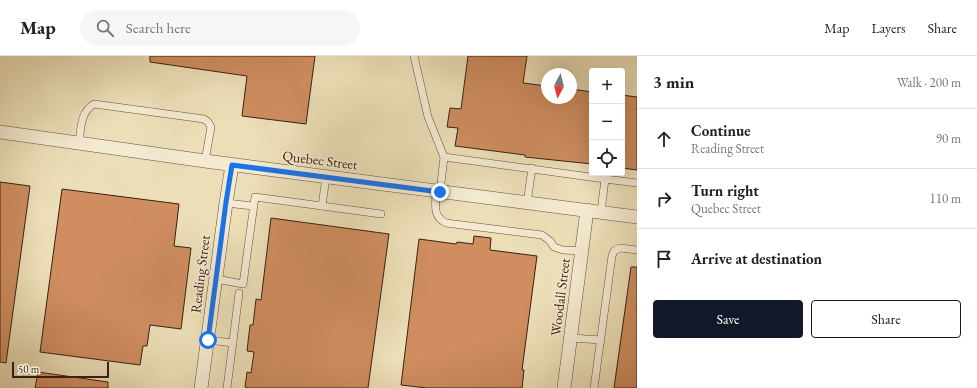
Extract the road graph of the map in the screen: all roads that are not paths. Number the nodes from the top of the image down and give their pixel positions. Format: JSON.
{"nodes":[{"id":1,"x":414,"y":56,"type":"edge"},
{"id":2,"x":0,"y":132,"type":"edge"},
{"id":3,"x":79,"y":143,"type":"junction"},
{"id":4,"x":444,"y":157,"type":"junction"},
{"id":5,"x":205,"y":161,"type":"junction"},
{"id":6,"x":232,"y":165,"type":"junction"},
{"id":7,"x":532,"y":168,"type":"junction"},
{"id":8,"x":326,"y":177,"type":"junction"},
{"id":9,"x":605,"y":179,"type":"junction"},
{"id":10,"x":637,"y":183,"type":"edge"},
{"id":11,"x":438,"y":191,"type":"junction"},
{"id":12,"x":226,"y":202,"type":"junction"},
{"id":13,"x":527,"y":203,"type":"junction"},
{"id":14,"x":253,"y":206,"type":"junction"},
{"id":15,"x":322,"y":206,"type":"junction"},
{"id":16,"x":587,"y":210,"type":"junction"},
{"id":17,"x":601,"y":212,"type":"junction"},
{"id":18,"x":381,"y":214,"type":"dead end"},
{"id":19,"x":637,"y":217,"type":"edge"},
{"id":20,"x":637,"y":250,"type":"edge"},
{"id":21,"x":582,"y":251,"type":"junction"},
{"id":22,"x":216,"y":279,"type":"junction"},
{"id":23,"x":239,"y":293,"type":"dead end"},
{"id":24,"x":571,"y":338,"type":"junction"},
{"id":25,"x":208,"y":340,"type":"junction"},
{"id":26,"x":601,"y":340,"type":"junction"},
{"id":27,"x":233,"y":343,"type":"junction"},
{"id":28,"x":201,"y":388,"type":"edge"},
{"id":29,"x":227,"y":388,"type":"edge"},
{"id":30,"x":564,"y":388,"type":"edge"},
{"id":31,"x":594,"y":388,"type":"edge"}],
"edges":[{"from":1,"to":4,"type":"lane"},
{"from":2,"to":3,"type":"street","name":"Quebec Street"},
{"from":3,"to":5,"type":"street","name":"Quebec Street"},
{"from":3,"to":5,"type":"lane"},
{"from":4,"to":7,"type":"lane"},
{"from":4,"to":11,"type":"lane"},
{"from":5,"to":6,"type":"street","name":"Quebec Street"},
{"from":6,"to":8,"type":"street","name":"Quebec Street"},
{"from":6,"to":12,"type":"street","name":"Reading Street"},
{"from":7,"to":9,"type":"lane"},
{"from":7,"to":13,"type":"lane"},
{"from":8,"to":11,"type":"street","name":"Quebec Street"},
{"from":8,"to":15,"type":"lane"},
{"from":9,"to":10,"type":"lane"},
{"from":9,"to":17,"type":"lane"},
{"from":11,"to":13,"type":"street","name":"Quebec Street"},
{"from":11,"to":21,"type":"lane"},
{"from":12,"to":14,"type":"lane"},
{"from":12,"to":22,"type":"street","name":"Reading Street"},
{"from":13,"to":16,"type":"street","name":"Quebec Street"},
{"from":14,"to":15,"type":"lane"},
{"from":14,"to":22,"type":"lane"},
{"from":15,"to":18,"type":"lane"},
{"from":16,"to":17,"type":"street","name":"Quebec Street"},
{"from":16,"to":21,"type":"street","name":"Woodall Street"},
{"from":17,"to":19,"type":"street","name":"Quebec Street"},
{"from":20,"to":26,"type":"lane"},
{"from":21,"to":24,"type":"street","name":"Woodall Street"},
{"from":22,"to":25,"type":"street","name":"Reading Street"},
{"from":23,"to":27,"type":"lane"},
{"from":24,"to":26,"type":"lane"},
{"from":24,"to":30,"type":"street","name":"Woodall Street"},
{"from":25,"to":27,"type":"lane"},
{"from":25,"to":28,"type":"street","name":"Reading Street"},
{"from":26,"to":31,"type":"lane"},
{"from":27,"to":29,"type":"lane"}]}
